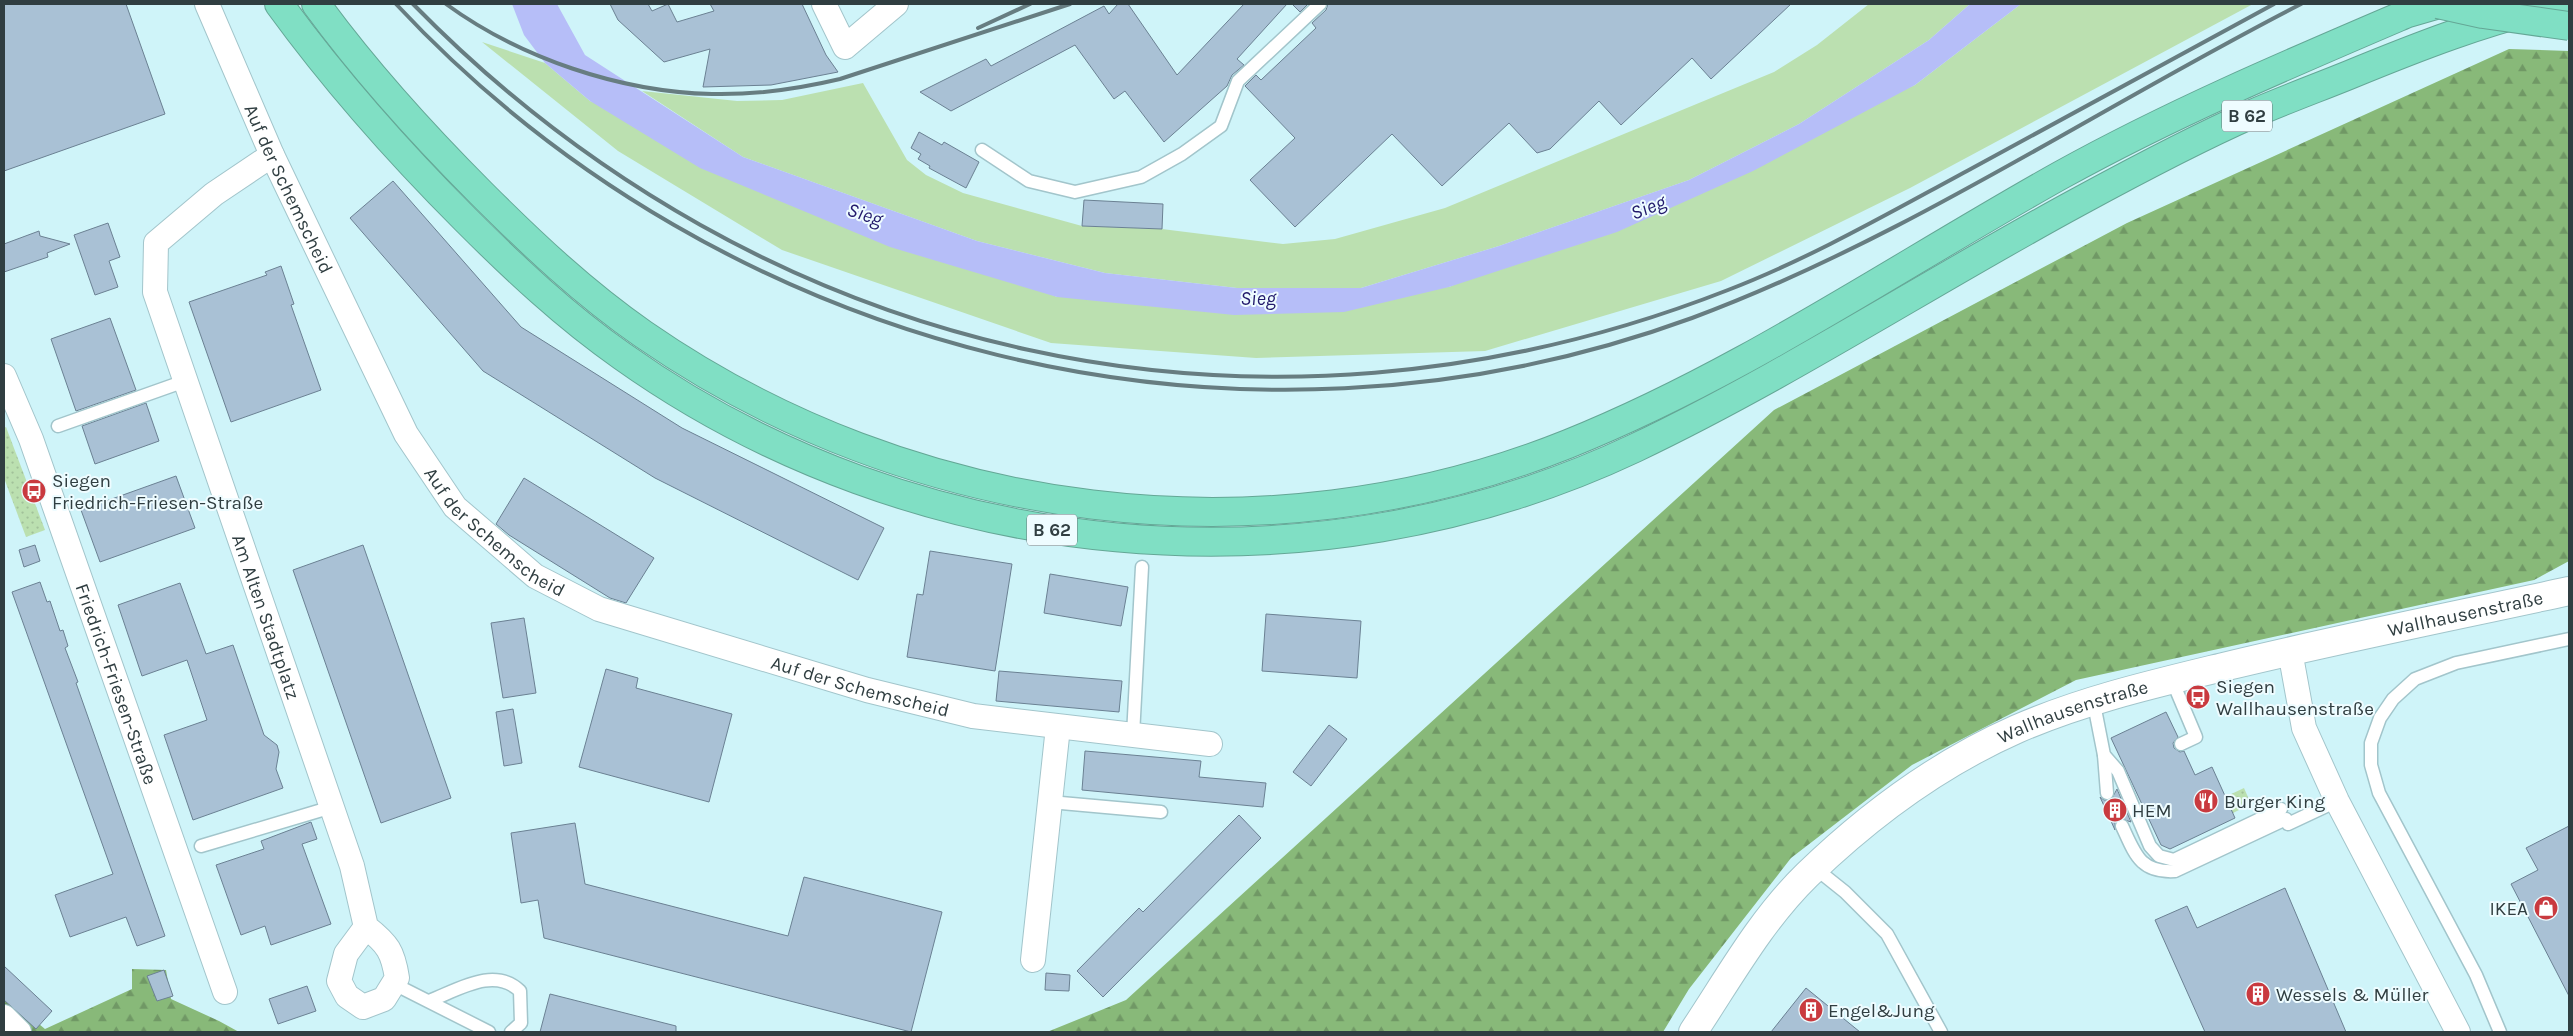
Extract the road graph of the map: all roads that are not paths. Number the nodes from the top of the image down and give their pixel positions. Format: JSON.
{"nodes":[{"id":1,"x":207,"y":4,"type":"edge"},
{"id":2,"x":279,"y":4,"type":"edge"},
{"id":3,"x":316,"y":4,"type":"edge"},
{"id":4,"x":824,"y":4,"type":"edge"},
{"id":5,"x":896,"y":4,"type":"edge"},
{"id":6,"x":1320,"y":4,"type":"edge"},
{"id":7,"x":2438,"y":4,"type":"edge"},
{"id":8,"x":2558,"y":4,"type":"edge"},
{"id":9,"x":2569,"y":26,"type":"edge"},
{"id":10,"x":982,"y":150,"type":"dead end"},
{"id":11,"x":272,"y":155,"type":"junction"},
{"id":12,"x":4,"y":376,"type":"edge"},
{"id":13,"x":185,"y":381,"type":"junction"},
{"id":14,"x":58,"y":426,"type":"dead end"},
{"id":15,"x":1142,"y":567,"type":"dead end"},
{"id":16,"x":2569,"y":591,"type":"edge"},
{"id":17,"x":2569,"y":639,"type":"edge"},
{"id":18,"x":2290,"y":651,"type":"junction"},
{"id":19,"x":2172,"y":680,"type":"junction"},
{"id":20,"x":2093,"y":699,"type":"junction"},
{"id":21,"x":1058,"y":727,"type":"junction"},
{"id":22,"x":1134,"y":736,"type":"junction"},
{"id":23,"x":1210,"y":744,"type":"dead end"},
{"id":24,"x":2181,"y":744,"type":"dead end"},
{"id":25,"x":2104,"y":754,"type":"junction"},
{"id":26,"x":2108,"y":793,"type":"dead end"},
{"id":27,"x":2337,"y":801,"type":"junction"},
{"id":28,"x":1050,"y":802,"type":"junction"},
{"id":29,"x":332,"y":807,"type":"junction"},
{"id":30,"x":1160,"y":812,"type":"dead end"},
{"id":31,"x":2285,"y":817,"type":"junction"},
{"id":32,"x":2122,"y":826,"type":"dead end"},
{"id":33,"x":201,"y":846,"type":"dead end"},
{"id":34,"x":1815,"y":868,"type":"junction"},
{"id":35,"x":366,"y":927,"type":"junction"},
{"id":36,"x":1033,"y":960,"type":"dead end"},
{"id":37,"x":394,"y":984,"type":"junction"},
{"id":38,"x":225,"y":992,"type":"dead end"},
{"id":39,"x":429,"y":1001,"type":"junction"},
{"id":40,"x":4,"y":1017,"type":"edge"},
{"id":41,"x":19,"y":1032,"type":"edge"},
{"id":42,"x":489,"y":1032,"type":"edge"},
{"id":43,"x":511,"y":1032,"type":"edge"},
{"id":44,"x":1693,"y":1032,"type":"edge"},
{"id":45,"x":1941,"y":1032,"type":"edge"},
{"id":46,"x":2458,"y":1032,"type":"edge"},
{"id":47,"x":2500,"y":1032,"type":"edge"}],
"edges":[{"from":1,"to":11,"type":"street","name":"Auf der Schemscheid"},
{"from":2,"to":8,"type":"highway","number":"B 62"},
{"from":3,"to":7,"type":"highway","number":"B 62"},
{"from":4,"to":5,"type":"street"},
{"from":6,"to":10,"type":"lane"},
{"from":7,"to":9,"type":"highway","bridge":true},
{"from":11,"to":13,"type":"street","name":"Am Alten Stadtplatz"},
{"from":11,"to":21,"type":"street","name":"Auf der Schemscheid"},
{"from":12,"to":38,"type":"street","name":"Friedrich-Friesen-Straße"},
{"from":13,"to":14,"type":"lane"},
{"from":13,"to":29,"type":"street","name":"Am Alten Stadtplatz"},
{"from":15,"to":22,"type":"lane"},
{"from":16,"to":18,"type":"street","name":"Wallhausenstraße"},
{"from":17,"to":47,"type":"lane"},
{"from":18,"to":19,"type":"street","name":"Wallhausenstraße"},
{"from":18,"to":27,"type":"street"},
{"from":19,"to":20,"type":"street","name":"Wallhausenstraße"},
{"from":19,"to":24,"type":"lane"},
{"from":20,"to":25,"type":"lane"},
{"from":20,"to":34,"type":"street","name":"Wallhausenstraße"},
{"from":21,"to":22,"type":"street","name":"Auf der Schemscheid"},
{"from":21,"to":28,"type":"street"},
{"from":22,"to":23,"type":"street","name":"Auf der Schemscheid"},
{"from":25,"to":26,"type":"lane"},
{"from":25,"to":31,"type":"lane"},
{"from":27,"to":31,"type":"lane"},
{"from":27,"to":46,"type":"street"},
{"from":28,"to":30,"type":"lane"},
{"from":28,"to":36,"type":"street"},
{"from":29,"to":33,"type":"lane"},
{"from":29,"to":35,"type":"street","name":"Am Alten Stadtplatz"},
{"from":31,"to":32,"type":"lane"},
{"from":34,"to":44,"type":"street","name":"Wallhausenstraße"},
{"from":34,"to":45,"type":"lane"},
{"from":35,"to":37,"type":"street"},
{"from":35,"to":37,"type":"street"},
{"from":37,"to":39,"type":"lane"},
{"from":39,"to":42,"type":"lane"},
{"from":39,"to":43,"type":"lane"},
{"from":40,"to":41,"type":"street"}]}
